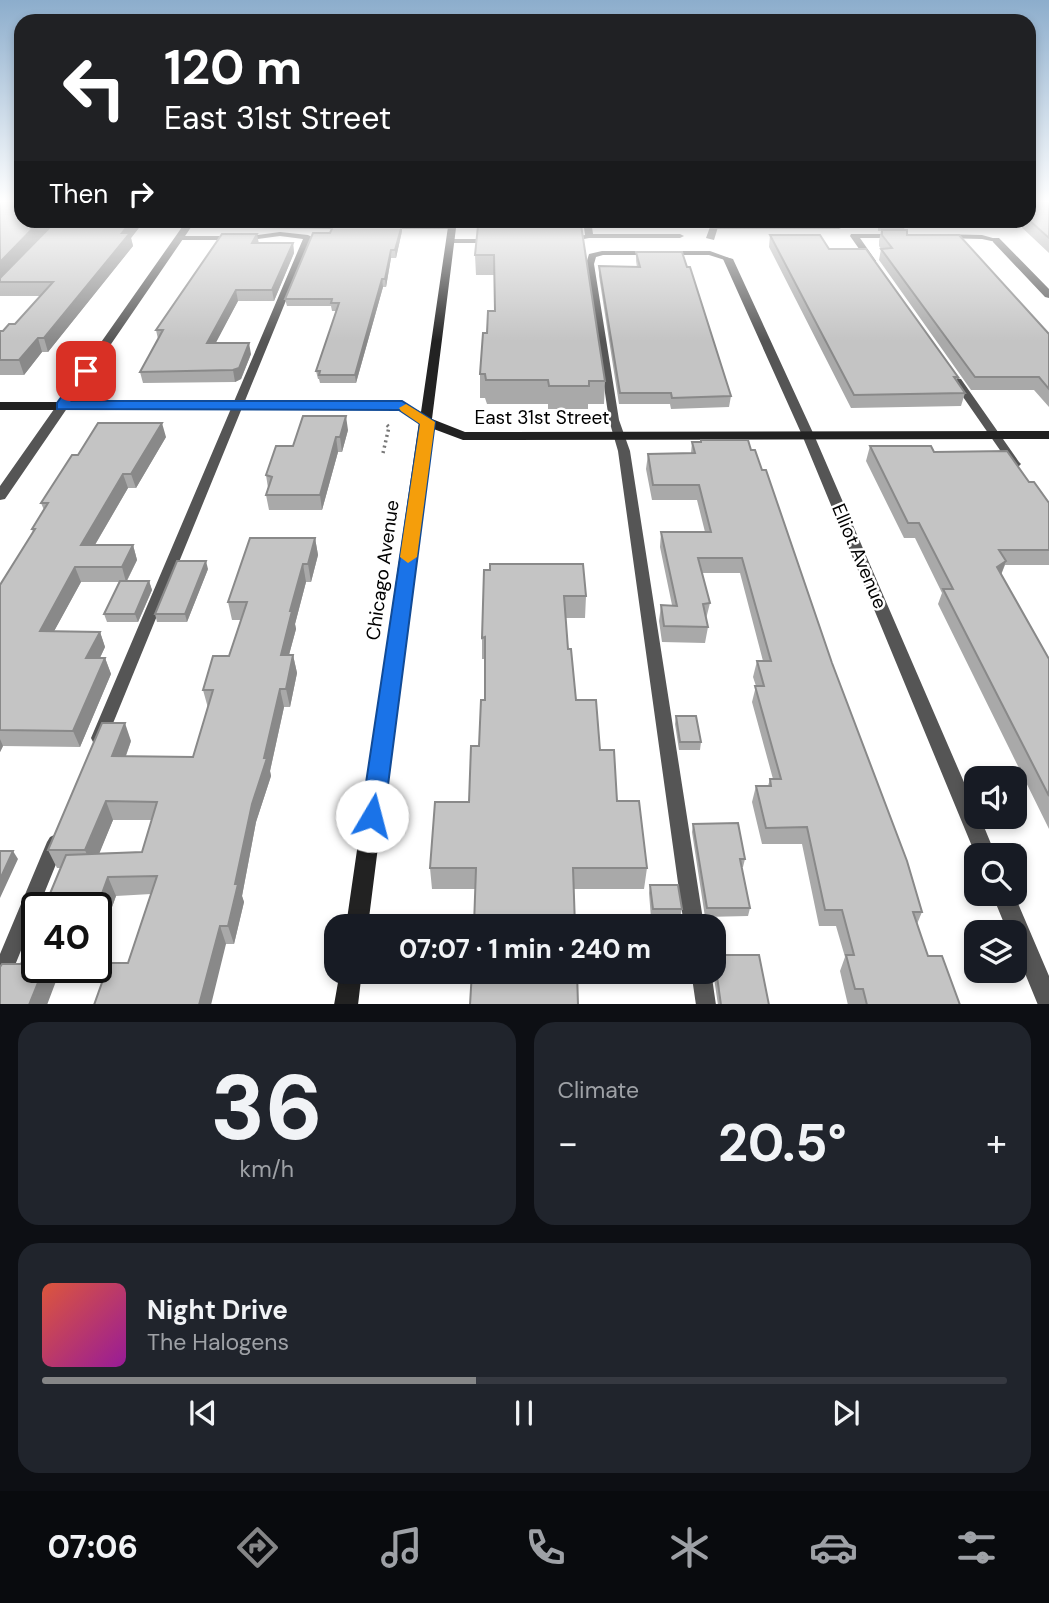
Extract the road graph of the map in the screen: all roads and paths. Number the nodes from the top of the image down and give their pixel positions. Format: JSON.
{"nodes":[{"id":1,"x":175,"y":247,"type":"edge"},
{"id":2,"x":303,"y":247,"type":"edge"},
{"id":3,"x":450,"y":247,"type":"edge"},
{"id":4,"x":862,"y":247,"type":"edge"},
{"id":5,"x":1003,"y":247,"type":"edge"},
{"id":6,"x":728,"y":259,"type":"joint"},
{"id":7,"x":877,"y":268,"type":"edge"},
{"id":8,"x":1049,"y":295,"type":"edge"},
{"id":9,"x":954,"y":377,"type":"edge"},
{"id":10,"x":0,"y":406,"type":"edge"},
{"id":11,"x":62,"y":406,"type":"junction"},
{"id":12,"x":237,"y":406,"type":"junction"},
{"id":13,"x":384,"y":420,"type":"dead end"},
{"id":14,"x":428,"y":422,"type":"junction"},
{"id":15,"x":808,"y":435,"type":"junction"},
{"id":16,"x":995,"y":435,"type":"junction"},
{"id":17,"x":1049,"y":435,"type":"edge"},
{"id":18,"x":618,"y":436,"type":"junction"},
{"id":19,"x":383,"y":453,"type":"dead end"},
{"id":20,"x":1020,"y":472,"type":"edge"},
{"id":21,"x":0,"y":496,"type":"edge"},
{"id":22,"x":96,"y":745,"type":"edge"},
{"id":23,"x":64,"y":822,"type":"edge"},
{"id":24,"x":981,"y":843,"type":"edge"},
{"id":25,"x":1008,"y":906,"type":"edge"},
{"id":26,"x":359,"y":914,"type":"edge"},
{"id":27,"x":692,"y":914,"type":"edge"},
{"id":28,"x":0,"y":978,"type":"edge"},
{"id":29,"x":349,"y":984,"type":"edge"},
{"id":30,"x":703,"y":984,"type":"edge"},
{"id":31,"x":346,"y":1004,"type":"edge"},
{"id":32,"x":706,"y":1004,"type":"edge"},
{"id":33,"x":1049,"y":1004,"type":"edge"}],
"edges":[{"from":1,"to":11,"type":"street"},
{"from":2,"to":12,"type":"lane"},
{"from":3,"to":14,"type":"street","name":"Chicago Avenue"},
{"from":4,"to":7,"type":"lane"},
{"from":5,"to":8,"type":"street"},
{"from":6,"to":15,"type":"street","name":"Elliot Avenue"},
{"from":6,"to":18,"type":"lane"},
{"from":9,"to":16,"type":"lane"},
{"from":10,"to":11,"type":"street","name":"East 31st Street"},
{"from":11,"to":12,"type":"street","name":"East 31st Street"},
{"from":11,"to":21,"type":"street"},
{"from":12,"to":14,"type":"street","name":"East 31st Street"},
{"from":12,"to":22,"type":"lane"},
{"from":13,"to":19,"type":"path"},
{"from":14,"to":18,"type":"street","name":"East 31st Street"},
{"from":14,"to":26,"type":"street","name":"Chicago Avenue"},
{"from":15,"to":16,"type":"street","name":"East 31st Street"},
{"from":15,"to":18,"type":"street","name":"East 31st Street"},
{"from":15,"to":24,"type":"street","name":"Elliot Avenue"},
{"from":16,"to":17,"type":"street","name":"East 31st Street"},
{"from":16,"to":20,"type":"lane"},
{"from":18,"to":27,"type":"lane"},
{"from":23,"to":28,"type":"lane"},
{"from":25,"to":33,"type":"street"},
{"from":29,"to":31,"type":"street"},
{"from":30,"to":32,"type":"lane"}]}
